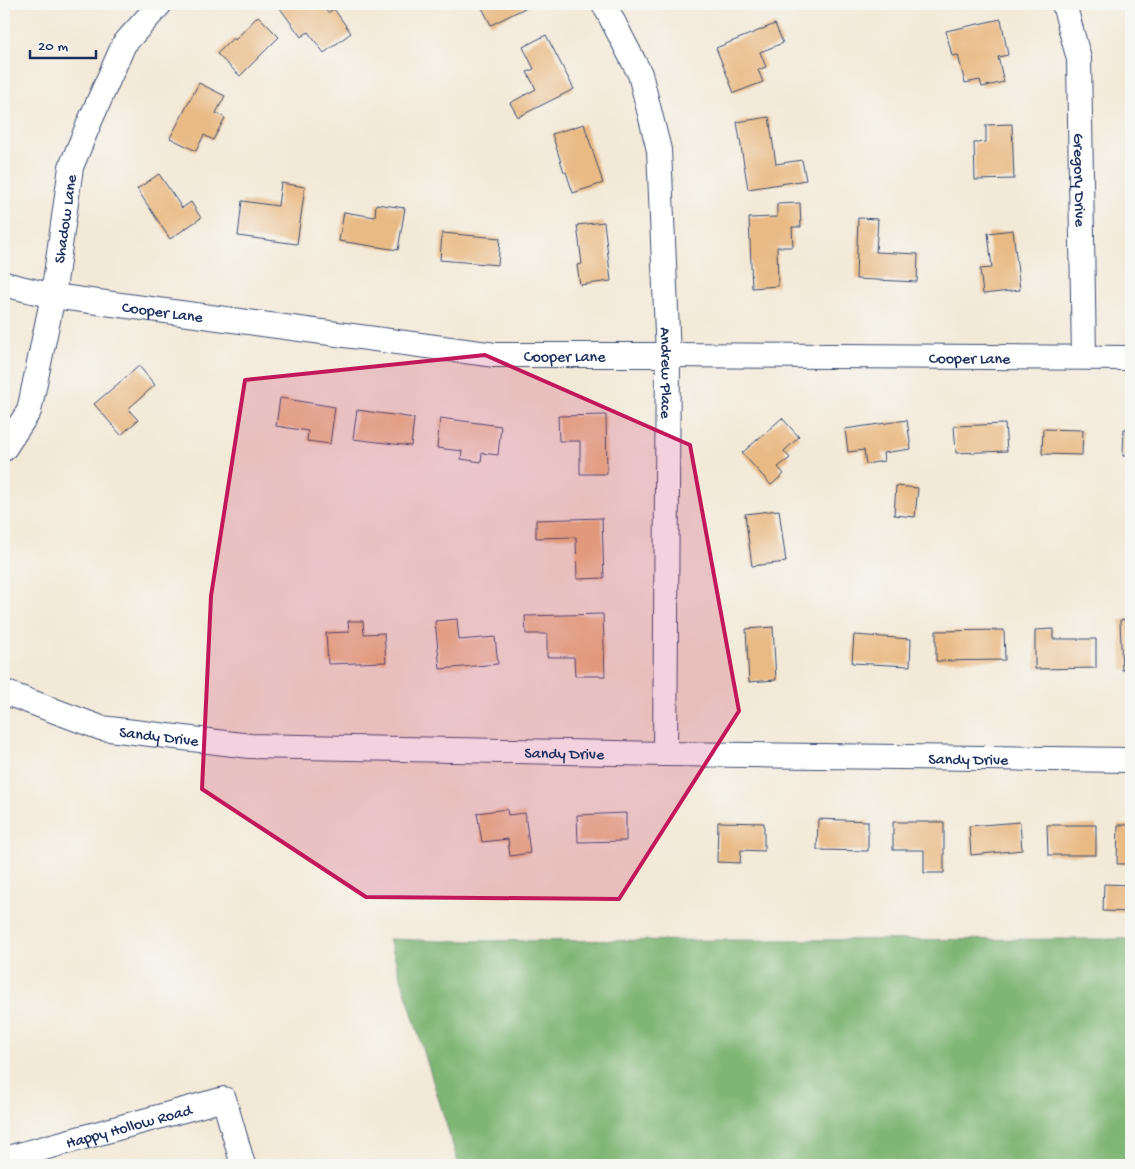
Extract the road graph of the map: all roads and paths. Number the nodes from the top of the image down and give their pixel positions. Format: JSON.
{"nodes":[{"id":1,"x":160,"y":4,"type":"edge"},
{"id":2,"x":604,"y":4,"type":"edge"},
{"id":3,"x":1064,"y":4,"type":"edge"},
{"id":4,"x":4,"y":284,"type":"edge"},
{"id":5,"x":53,"y":296,"type":"junction"},
{"id":6,"x":668,"y":355,"type":"junction"},
{"id":7,"x":1084,"y":357,"type":"junction"},
{"id":8,"x":1131,"y":358,"type":"edge"},
{"id":9,"x":4,"y":449,"type":"edge"},
{"id":10,"x":4,"y":692,"type":"edge"},
{"id":11,"x":665,"y":754,"type":"junction"},
{"id":12,"x":1131,"y":760,"type":"edge"},
{"id":13,"x":4,"y":1159,"type":"edge"},
{"id":14,"x":243,"y":1165,"type":"edge"}],
"edges":[{"from":1,"to":5,"type":"street","name":"Shadow Lane"},
{"from":2,"to":6,"type":"street","name":"Andrew Place"},
{"from":3,"to":7,"type":"street","name":"Gregory Drive"},
{"from":4,"to":5,"type":"street","name":"Cooper Lane"},
{"from":5,"to":6,"type":"street","name":"Cooper Lane"},
{"from":5,"to":9,"type":"street","name":"Shadow Lane"},
{"from":6,"to":7,"type":"street","name":"Cooper Lane"},
{"from":6,"to":11,"type":"street","name":"Andrew Place"},
{"from":7,"to":8,"type":"street","name":"Cooper Lane"},
{"from":10,"to":11,"type":"street","name":"Sandy Drive"},
{"from":11,"to":12,"type":"street","name":"Sandy Drive"},
{"from":13,"to":14,"type":"street","name":"Happy Hollow Road"}]}
